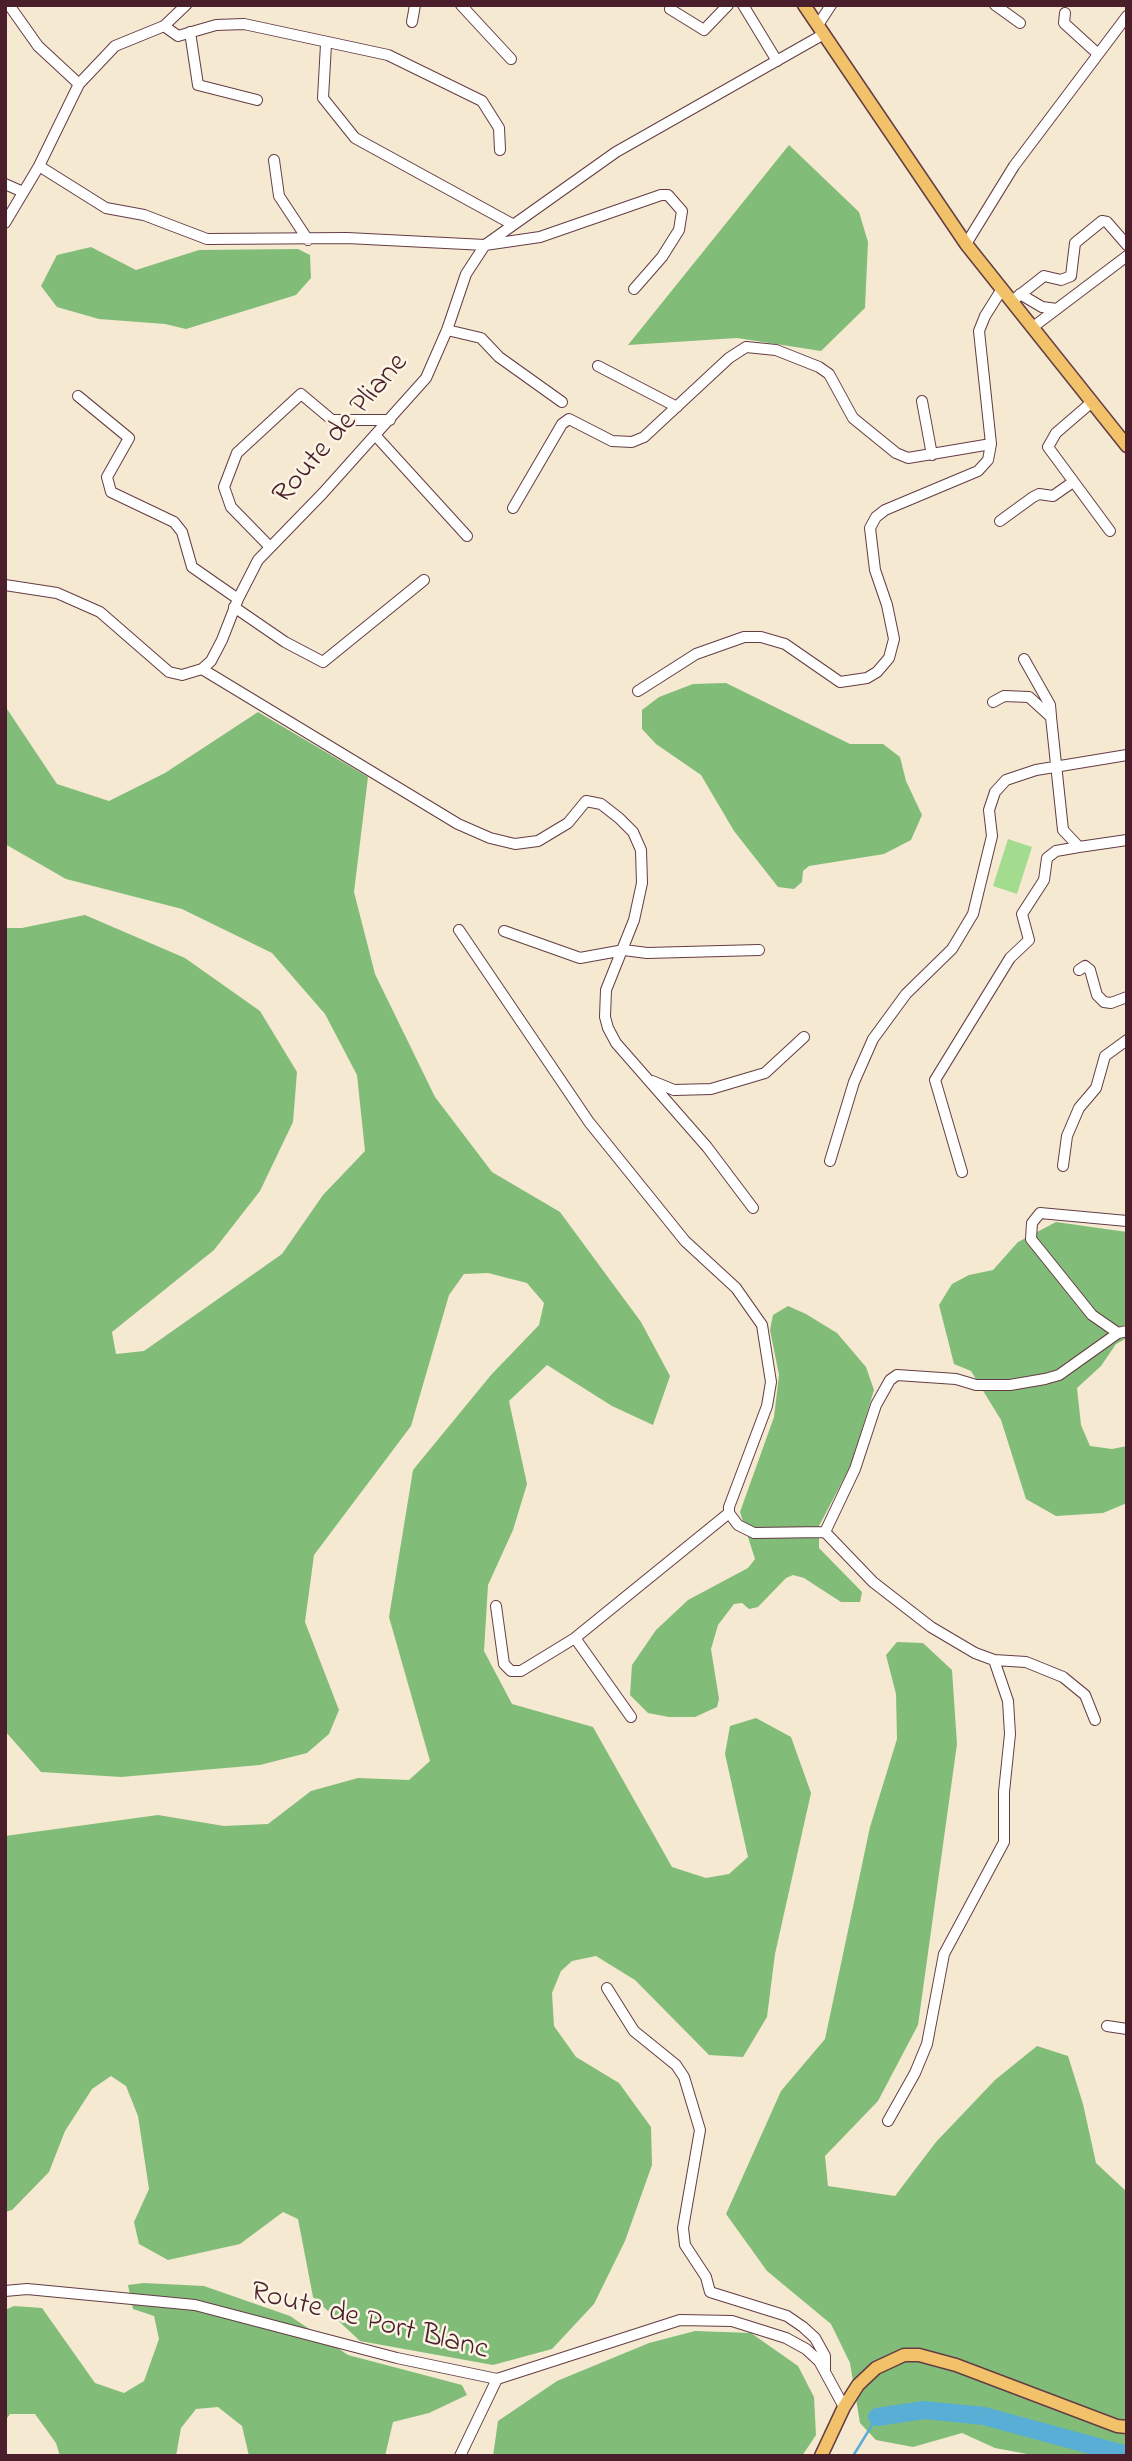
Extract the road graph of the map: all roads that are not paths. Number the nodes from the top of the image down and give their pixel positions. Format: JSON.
{"nodes":[{"id":1,"x":9,"y":5,"type":"edge"},
{"id":2,"x":186,"y":5,"type":"edge"},
{"id":3,"x":415,"y":5,"type":"edge"},
{"id":4,"x":461,"y":5,"type":"edge"},
{"id":5,"x":728,"y":5,"type":"edge"},
{"id":6,"x":743,"y":5,"type":"edge"},
{"id":7,"x":804,"y":5,"type":"edge"},
{"id":8,"x":831,"y":5,"type":"edge"},
{"id":9,"x":995,"y":5,"type":"edge"},
{"id":10,"x":670,"y":9,"type":"dead end"},
{"id":11,"x":1065,"y":13,"type":"dead end"},
{"id":12,"x":1127,"y":16,"type":"edge"},
{"id":13,"x":412,"y":22,"type":"dead end"},
{"id":14,"x":1020,"y":23,"type":"dead end"},
{"id":15,"x":164,"y":26,"type":"junction"},
{"id":16,"x":821,"y":30,"type":"junction"},
{"id":17,"x":190,"y":32,"type":"junction"},
{"id":18,"x":326,"y":44,"type":"junction"},
{"id":19,"x":1098,"y":54,"type":"junction"},
{"id":20,"x":510,"y":59,"type":"dead end"},
{"id":21,"x":777,"y":61,"type":"junction"},
{"id":22,"x":79,"y":84,"type":"junction"},
{"id":23,"x":257,"y":100,"type":"dead end"},
{"id":24,"x":500,"y":150,"type":"dead end"},
{"id":25,"x":274,"y":160,"type":"dead end"},
{"id":26,"x":39,"y":166,"type":"junction"},
{"id":27,"x":5,"y":184,"type":"edge"},
{"id":28,"x":23,"y":192,"type":"junction"},
{"id":29,"x":5,"y":223,"type":"edge"},
{"id":30,"x":512,"y":225,"type":"junction"},
{"id":31,"x":308,"y":240,"type":"junction"},
{"id":32,"x":966,"y":244,"type":"junction"},
{"id":33,"x":485,"y":245,"type":"junction"},
{"id":34,"x":1127,"y":246,"type":"edge"},
{"id":35,"x":1127,"y":256,"type":"edge"},
{"id":36,"x":634,"y":289,"type":"dead end"},
{"id":37,"x":1002,"y":289,"type":"junction"},
{"id":38,"x":1016,"y":297,"type":"junction"},
{"id":39,"x":1057,"y":309,"type":"junction"},
{"id":40,"x":1033,"y":327,"type":"junction"},
{"id":41,"x":447,"y":330,"type":"junction"},
{"id":42,"x":598,"y":366,"type":"dead end"},
{"id":43,"x":78,"y":396,"type":"dead end"},
{"id":44,"x":922,"y":401,"type":"dead end"},
{"id":45,"x":562,"y":402,"type":"dead end"},
{"id":46,"x":1092,"y":402,"type":"junction"},
{"id":47,"x":677,"y":407,"type":"junction"},
{"id":48,"x":390,"y":420,"type":"junction"},
{"id":49,"x":375,"y":435,"type":"junction"},
{"id":50,"x":991,"y":444,"type":"junction"},
{"id":51,"x":1127,"y":446,"type":"edge"},
{"id":52,"x":932,"y":455,"type":"junction"},
{"id":53,"x":1073,"y":482,"type":"junction"},
{"id":54,"x":513,"y":508,"type":"dead end"},
{"id":55,"x":1000,"y":521,"type":"dead end"},
{"id":56,"x":1110,"y":531,"type":"dead end"},
{"id":57,"x":467,"y":536,"type":"dead end"},
{"id":58,"x":270,"y":547,"type":"junction"},
{"id":59,"x":424,"y":580,"type":"dead end"},
{"id":60,"x":5,"y":585,"type":"edge"},
{"id":61,"x":236,"y":603,"type":"junction"},
{"id":62,"x":1024,"y":659,"type":"dead end"},
{"id":63,"x":202,"y":669,"type":"junction"},
{"id":64,"x":638,"y":691,"type":"dead end"},
{"id":65,"x":993,"y":702,"type":"dead end"},
{"id":66,"x":1051,"y":716,"type":"junction"},
{"id":67,"x":1127,"y":755,"type":"edge"},
{"id":68,"x":1055,"y":769,"type":"junction"},
{"id":69,"x":1127,"y":840,"type":"edge"},
{"id":70,"x":1079,"y":847,"type":"junction"},
{"id":71,"x":459,"y":930,"type":"dead end"},
{"id":72,"x":504,"y":931,"type":"dead end"},
{"id":73,"x":624,"y":950,"type":"junction"},
{"id":74,"x":759,"y":950,"type":"dead end"},
{"id":75,"x":1079,"y":970,"type":"dead end"},
{"id":76,"x":1127,"y":998,"type":"edge"},
{"id":77,"x":804,"y":1037,"type":"dead end"},
{"id":78,"x":1127,"y":1040,"type":"edge"},
{"id":79,"x":648,"y":1079,"type":"junction"},
{"id":80,"x":830,"y":1161,"type":"dead end"},
{"id":81,"x":1063,"y":1166,"type":"dead end"},
{"id":82,"x":962,"y":1172,"type":"dead end"},
{"id":83,"x":753,"y":1208,"type":"dead end"},
{"id":84,"x":1127,"y":1221,"type":"edge"},
{"id":85,"x":1123,"y":1332,"type":"edge"},
{"id":86,"x":729,"y":1513,"type":"junction"},
{"id":87,"x":825,"y":1532,"type":"junction"},
{"id":88,"x":496,"y":1606,"type":"dead end"},
{"id":89,"x":575,"y":1638,"type":"junction"},
{"id":90,"x":994,"y":1660,"type":"junction"},
{"id":91,"x":631,"y":1717,"type":"dead end"},
{"id":92,"x":1096,"y":1720,"type":"dead end"},
{"id":93,"x":607,"y":1988,"type":"dead end"},
{"id":94,"x":1107,"y":2026,"type":"dead end"},
{"id":95,"x":1127,"y":2029,"type":"edge"},
{"id":96,"x":888,"y":2121,"type":"dead end"},
{"id":97,"x":5,"y":2291,"type":"edge"},
{"id":98,"x":825,"y":2372,"type":"junction"},
{"id":99,"x":497,"y":2379,"type":"junction"},
{"id":100,"x":844,"y":2407,"type":"junction"},
{"id":101,"x":1127,"y":2427,"type":"edge"},
{"id":102,"x":460,"y":2456,"type":"edge"},
{"id":103,"x":821,"y":2456,"type":"edge"}],
"edges":[{"from":1,"to":22,"type":"street"},
{"from":2,"to":15,"type":"street"},
{"from":3,"to":13,"type":"street"},
{"from":4,"to":20,"type":"street"},
{"from":5,"to":10,"type":"street"},
{"from":6,"to":21,"type":"street"},
{"from":7,"to":16,"type":"main road"},
{"from":8,"to":16,"type":"street"},
{"from":9,"to":14,"type":"street"},
{"from":11,"to":19,"type":"street"},
{"from":12,"to":19,"type":"street"},
{"from":15,"to":17,"type":"street"},
{"from":15,"to":22,"type":"street"},
{"from":16,"to":21,"type":"street","name":"Route de Pliane"},
{"from":16,"to":32,"type":"main road"},
{"from":17,"to":18,"type":"street"},
{"from":17,"to":23,"type":"street"},
{"from":18,"to":24,"type":"street"},
{"from":18,"to":30,"type":"street"},
{"from":19,"to":32,"type":"street"},
{"from":21,"to":30,"type":"street","name":"Route de Pliane"},
{"from":22,"to":26,"type":"street"},
{"from":25,"to":31,"type":"street"},
{"from":26,"to":28,"type":"street"},
{"from":26,"to":31,"type":"street"},
{"from":27,"to":28,"type":"street"},
{"from":28,"to":29,"type":"street"},
{"from":30,"to":33,"type":"street","name":"Route de Pliane"},
{"from":31,"to":33,"type":"street"},
{"from":32,"to":37,"type":"main road"},
{"from":33,"to":36,"type":"street"},
{"from":33,"to":41,"type":"street","name":"Route de Pliane"},
{"from":34,"to":38,"type":"street"},
{"from":35,"to":39,"type":"street"},
{"from":37,"to":38,"type":"main road"},
{"from":37,"to":50,"type":"street"},
{"from":38,"to":39,"type":"street"},
{"from":38,"to":40,"type":"main road"},
{"from":39,"to":40,"type":"street"},
{"from":40,"to":46,"type":"main road"},
{"from":41,"to":45,"type":"street"},
{"from":41,"to":48,"type":"street","name":"Route de Pliane"},
{"from":42,"to":47,"type":"street"},
{"from":43,"to":61,"type":"street"},
{"from":44,"to":52,"type":"street"},
{"from":46,"to":51,"type":"main road"},
{"from":46,"to":53,"type":"street"},
{"from":47,"to":52,"type":"street"},
{"from":47,"to":54,"type":"street"},
{"from":48,"to":49,"type":"street","name":"Route de Pliane"},
{"from":48,"to":58,"type":"street"},
{"from":49,"to":57,"type":"street"},
{"from":49,"to":58,"type":"street","name":"Route de Pliane"},
{"from":50,"to":52,"type":"street"},
{"from":50,"to":64,"type":"street"},
{"from":53,"to":55,"type":"street"},
{"from":53,"to":56,"type":"street"},
{"from":58,"to":61,"type":"street","name":"Route de Pliane"},
{"from":59,"to":61,"type":"street"},
{"from":60,"to":63,"type":"street"},
{"from":61,"to":63,"type":"street","name":"Route de Pliane"},
{"from":62,"to":66,"type":"street"},
{"from":63,"to":73,"type":"street"},
{"from":65,"to":66,"type":"street"},
{"from":66,"to":68,"type":"street"},
{"from":67,"to":68,"type":"street"},
{"from":68,"to":70,"type":"street"},
{"from":68,"to":80,"type":"street"},
{"from":69,"to":70,"type":"street"},
{"from":70,"to":82,"type":"street"},
{"from":71,"to":86,"type":"street"},
{"from":72,"to":73,"type":"street"},
{"from":73,"to":74,"type":"street"},
{"from":73,"to":79,"type":"street"},
{"from":75,"to":76,"type":"street"},
{"from":77,"to":79,"type":"street"},
{"from":78,"to":81,"type":"street"},
{"from":79,"to":83,"type":"street"},
{"from":84,"to":85,"type":"street"},
{"from":85,"to":87,"type":"street"},
{"from":86,"to":87,"type":"street"},
{"from":86,"to":89,"type":"street"},
{"from":87,"to":90,"type":"street"},
{"from":88,"to":89,"type":"street"},
{"from":89,"to":91,"type":"street"},
{"from":90,"to":92,"type":"street"},
{"from":90,"to":96,"type":"street"},
{"from":93,"to":98,"type":"street"},
{"from":94,"to":95,"type":"street"},
{"from":97,"to":99,"type":"street","name":"Route de Port Blanc"},
{"from":98,"to":99,"type":"street","name":"Route de Port Blanc"},
{"from":98,"to":100,"type":"street","name":"Route de Port Blanc"},
{"from":99,"to":102,"type":"street"},
{"from":100,"to":101,"type":"main road"},
{"from":100,"to":103,"type":"main road"}]}
